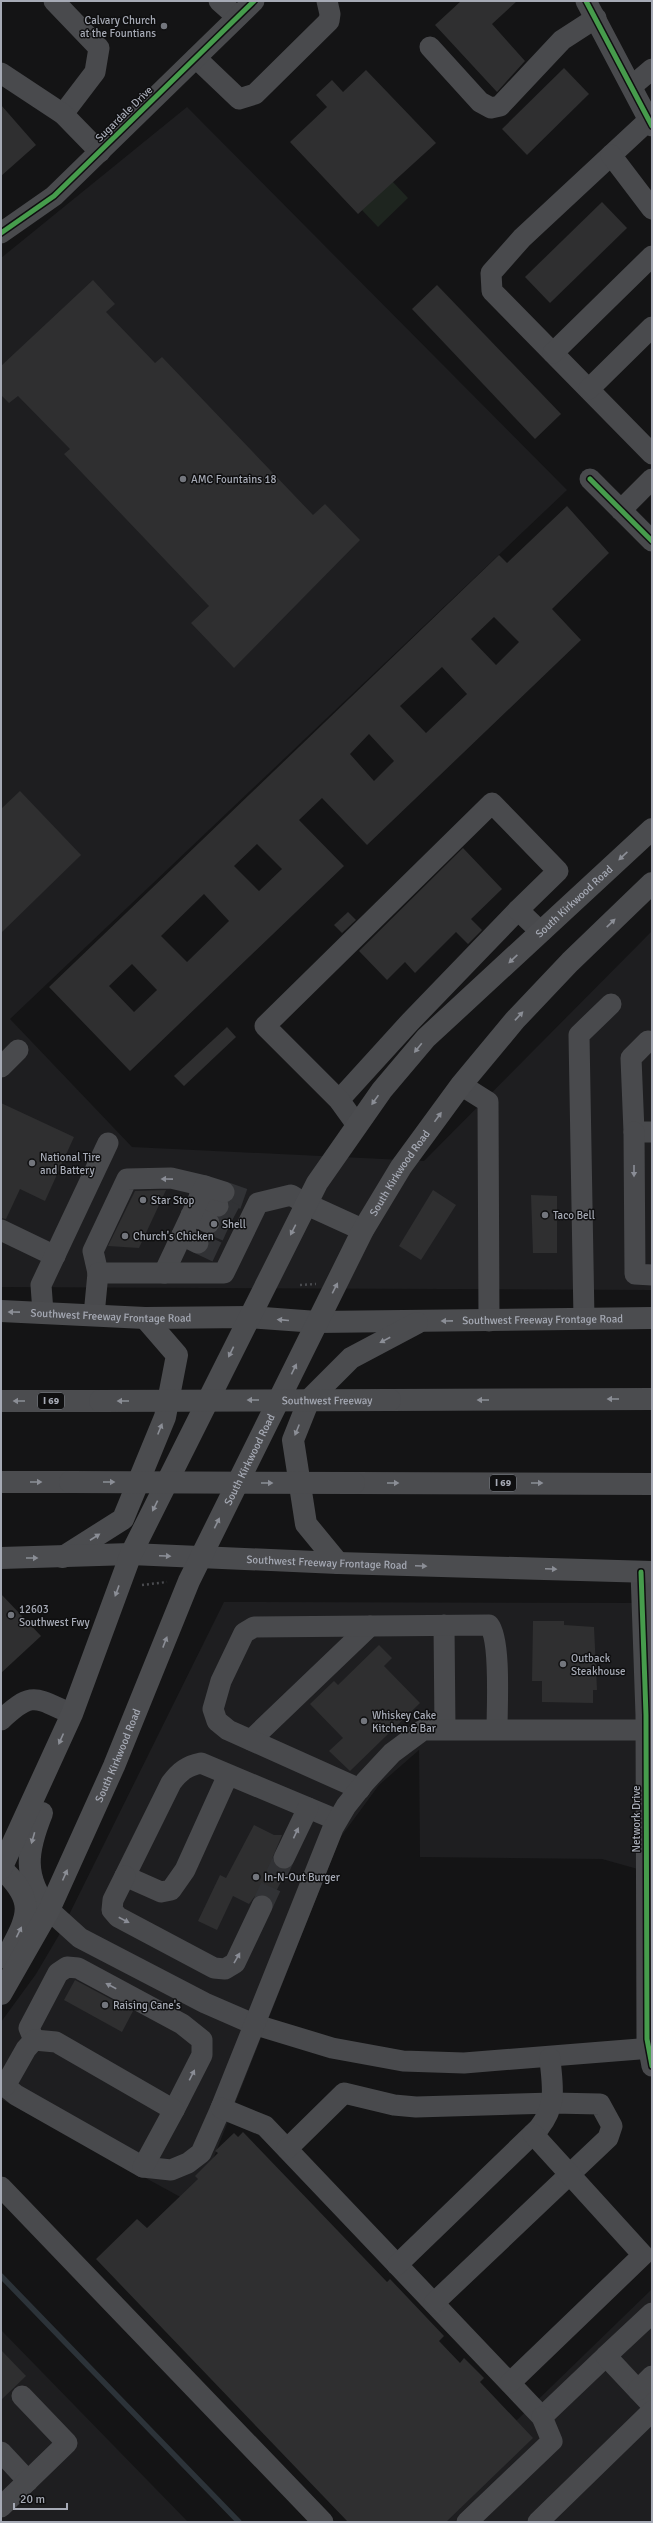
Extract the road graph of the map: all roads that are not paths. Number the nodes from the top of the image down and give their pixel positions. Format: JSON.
{"nodes":[{"id":1,"x":54,"y":1,"type":"edge"},
{"id":2,"x":219,"y":1,"type":"edge"},
{"id":3,"x":254,"y":1,"type":"edge"},
{"id":4,"x":327,"y":1,"type":"edge"},
{"id":5,"x":591,"y":10,"type":"edge"},
{"id":6,"x":237,"y":18,"type":"junction"},
{"id":7,"x":430,"y":48,"type":"dead end"},
{"id":8,"x":196,"y":58,"type":"junction"},
{"id":9,"x":1,"y":73,"type":"edge"},
{"id":10,"x":644,"y":82,"type":"edge"},
{"id":11,"x":63,"y":114,"type":"junction"},
{"id":12,"x":650,"y":123,"type":"edge"},
{"id":13,"x":100,"y":152,"type":"junction"},
{"id":14,"x":611,"y":155,"type":"junction"},
{"id":15,"x":652,"y":209,"type":"edge"},
{"id":16,"x":1,"y":233,"type":"edge"},
{"id":17,"x":652,"y":256,"type":"edge"},
{"id":18,"x":652,"y":327,"type":"edge"},
{"id":19,"x":553,"y":353,"type":"junction"},
{"id":20,"x":589,"y":389,"type":"junction"},
{"id":21,"x":652,"y":454,"type":"edge"},
{"id":22,"x":590,"y":479,"type":"dead end"},
{"id":23,"x":652,"y":479,"type":"edge"},
{"id":24,"x":621,"y":510,"type":"junction"},
{"id":25,"x":652,"y":541,"type":"edge"},
{"id":26,"x":652,"y":829,"type":"edge"},
{"id":27,"x":652,"y":883,"type":"edge"},
{"id":28,"x":518,"y":910,"type":"junction"},
{"id":29,"x":541,"y":932,"type":"junction"},
{"id":30,"x":612,"y":1004,"type":"dead end"},
{"id":31,"x":648,"y":1041,"type":"dead end"},
{"id":32,"x":18,"y":1050,"type":"dead end"},
{"id":33,"x":1,"y":1067,"type":"edge"},
{"id":34,"x":461,"y":1085,"type":"junction"},
{"id":35,"x":339,"y":1100,"type":"junction"},
{"id":36,"x":357,"y":1125,"type":"junction"},
{"id":37,"x":643,"y":1132,"type":"edge"},
{"id":38,"x":108,"y":1143,"type":"dead end"},
{"id":39,"x":306,"y":1204,"type":"junction"},
{"id":40,"x":225,"y":1211,"type":"junction"},
{"id":41,"x":1,"y":1230,"type":"edge"},
{"id":42,"x":363,"y":1230,"type":"junction"},
{"id":43,"x":55,"y":1256,"type":"junction"},
{"id":44,"x":98,"y":1273,"type":"junction"},
{"id":45,"x":164,"y":1273,"type":"junction"},
{"id":46,"x":652,"y":1275,"type":"edge"},
{"id":47,"x":1,"y":1311,"type":"edge"},
{"id":48,"x":43,"y":1312,"type":"junction"},
{"id":49,"x":94,"y":1315,"type":"junction"},
{"id":50,"x":249,"y":1317,"type":"junction"},
{"id":51,"x":145,"y":1318,"type":"junction"},
{"id":52,"x":652,"y":1318,"type":"edge"},
{"id":53,"x":584,"y":1319,"type":"junction"},
{"id":54,"x":489,"y":1321,"type":"junction"},
{"id":55,"x":317,"y":1322,"type":"junction"},
{"id":56,"x":419,"y":1322,"type":"junction"},
{"id":57,"x":652,"y":1399,"type":"edge"},
{"id":58,"x":1,"y":1401,"type":"edge"},
{"id":59,"x":1,"y":1482,"type":"edge"},
{"id":60,"x":652,"y":1484,"type":"edge"},
{"id":61,"x":131,"y":1554,"type":"junction"},
{"id":62,"x":1,"y":1558,"type":"edge"},
{"id":63,"x":62,"y":1558,"type":"junction"},
{"id":64,"x":200,"y":1558,"type":"junction"},
{"id":65,"x":338,"y":1563,"type":"junction"},
{"id":66,"x":647,"y":1572,"type":"edge"},
{"id":67,"x":444,"y":1625,"type":"junction"},
{"id":68,"x":370,"y":1626,"type":"junction"},
{"id":69,"x":72,"y":1714,"type":"junction"},
{"id":70,"x":1,"y":1720,"type":"edge"},
{"id":71,"x":445,"y":1729,"type":"junction"},
{"id":72,"x":498,"y":1729,"type":"junction"},
{"id":73,"x":649,"y":1730,"type":"edge"},
{"id":74,"x":251,"y":1740,"type":"junction"},
{"id":75,"x":45,"y":1774,"type":"junction"},
{"id":76,"x":228,"y":1775,"type":"junction"},
{"id":77,"x":360,"y":1788,"type":"junction"},
{"id":78,"x":308,"y":1808,"type":"junction"},
{"id":79,"x":337,"y":1820,"type":"junction"},
{"id":80,"x":649,"y":1834,"type":"edge"},
{"id":81,"x":284,"y":1858,"type":"tunnel mouth"},
{"id":82,"x":1,"y":1868,"type":"edge"},
{"id":83,"x":125,"y":1876,"type":"junction"},
{"id":84,"x":262,"y":1906,"type":"tunnel mouth"},
{"id":85,"x":49,"y":1910,"type":"junction"},
{"id":86,"x":1,"y":1967,"type":"edge"},
{"id":87,"x":1,"y":1994,"type":"edge"},
{"id":88,"x":252,"y":2024,"type":"junction"},
{"id":89,"x":34,"y":2040,"type":"junction"},
{"id":90,"x":651,"y":2054,"type":"edge"},
{"id":91,"x":550,"y":2058,"type":"junction"},
{"id":92,"x":3,"y":2084,"type":"edge"},
{"id":93,"x":552,"y":2103,"type":"junction"},
{"id":94,"x":221,"y":2108,"type":"junction"},
{"id":95,"x":174,"y":2110,"type":"junction"},
{"id":96,"x":533,"y":2134,"type":"junction"},
{"id":97,"x":287,"y":2149,"type":"junction"},
{"id":98,"x":143,"y":2167,"type":"junction"},
{"id":99,"x":569,"y":2174,"type":"junction"},
{"id":100,"x":1,"y":2187,"type":"edge"},
{"id":101,"x":397,"y":2265,"type":"junction"},
{"id":102,"x":434,"y":2303,"type":"junction"},
{"id":103,"x":652,"y":2313,"type":"edge"},
{"id":104,"x":606,"y":2356,"type":"junction"},
{"id":105,"x":510,"y":2383,"type":"junction"},
{"id":106,"x":645,"y":2383,"type":"edge"},
{"id":107,"x":22,"y":2396,"type":"dead end"},
{"id":108,"x":652,"y":2405,"type":"edge"},
{"id":109,"x":652,"y":2411,"type":"edge"},
{"id":110,"x":542,"y":2416,"type":"junction"},
{"id":111,"x":1,"y":2452,"type":"edge"},
{"id":112,"x":28,"y":2481,"type":"junction"},
{"id":113,"x":1,"y":2507,"type":"edge"},
{"id":114,"x":323,"y":2522,"type":"edge"},
{"id":115,"x":467,"y":2522,"type":"edge"},
{"id":116,"x":538,"y":2522,"type":"edge"}],
"edges":[{"from":1,"to":11,"type":"street"},
{"from":2,"to":6,"type":"street"},
{"from":3,"to":6,"type":"street","name":"Sugardale Drive"},
{"from":4,"to":8,"type":"street"},
{"from":5,"to":7,"type":"street"},
{"from":5,"to":10,"type":"street"},
{"from":6,"to":8,"type":"street","name":"Sugardale Drive"},
{"from":8,"to":13,"type":"street","name":"Sugardale Drive"},
{"from":9,"to":11,"type":"street"},
{"from":10,"to":12,"type":"street"},
{"from":11,"to":13,"type":"street"},
{"from":12,"to":14,"type":"street"},
{"from":13,"to":16,"type":"street","name":"Sugardale Drive"},
{"from":14,"to":15,"type":"street"},
{"from":14,"to":19,"type":"street"},
{"from":17,"to":19,"type":"street"},
{"from":18,"to":20,"type":"street"},
{"from":19,"to":20,"type":"street"},
{"from":20,"to":21,"type":"street"},
{"from":22,"to":24,"type":"street"},
{"from":23,"to":24,"type":"street"},
{"from":24,"to":25,"type":"street"},
{"from":26,"to":29,"type":"main road","name":"South Kirkwood Road","one_way":true},
{"from":34,"to":27,"type":"main road","name":"South Kirkwood Road","one_way":true},
{"from":28,"to":29,"type":"street"},
{"from":28,"to":35,"type":"street"},
{"from":28,"to":35,"type":"street"},
{"from":29,"to":36,"type":"main road","name":"South Kirkwood Road","one_way":true},
{"from":30,"to":53,"type":"street"},
{"from":31,"to":37,"type":"street"},
{"from":32,"to":33,"type":"street"},
{"from":42,"to":34,"type":"main road","name":"South Kirkwood Road","one_way":true},
{"from":34,"to":54,"type":"street"},
{"from":35,"to":36,"type":"street"},
{"from":36,"to":39,"type":"main road","name":"South Kirkwood Road"},
{"from":37,"to":46,"type":"street","one_way":true},
{"from":38,"to":43,"type":"street"},
{"from":39,"to":40,"type":"street"},
{"from":39,"to":42,"type":"main road"},
{"from":39,"to":50,"type":"main road","name":"South Kirkwood Road","one_way":true},
{"from":40,"to":44,"type":"street","one_way":true},
{"from":40,"to":45,"type":"street"},
{"from":40,"to":45,"type":"street"},
{"from":41,"to":43,"type":"street"},
{"from":55,"to":42,"type":"main road","name":"South Kirkwood Road","one_way":true},
{"from":43,"to":48,"type":"street"},
{"from":44,"to":45,"type":"street"},
{"from":44,"to":49,"type":"street"},
{"from":48,"to":47,"type":"main road","name":"Southwest Freeway Frontage Road","one_way":true},
{"from":48,"to":49,"type":"main road","name":"Southwest Freeway Frontage Road"},
{"from":49,"to":51,"type":"main road","name":"Southwest Freeway Frontage Road"},
{"from":50,"to":51,"type":"main road","name":"Southwest Freeway Frontage Road"},
{"from":55,"to":50,"type":"main road","name":"Southwest Freeway Frontage Road","one_way":true},
{"from":50,"to":61,"type":"main road","name":"South Kirkwood Road","one_way":true},
{"from":63,"to":51,"type":"main road","one_way":true},
{"from":52,"to":53,"type":"main road","name":"Southwest Freeway Frontage Road"},
{"from":53,"to":54,"type":"main road","name":"Southwest Freeway Frontage Road"},
{"from":54,"to":56,"type":"main road","name":"Southwest Freeway Frontage Road","one_way":true},
{"from":55,"to":56,"type":"main road","name":"Southwest Freeway Frontage Road"},
{"from":64,"to":55,"type":"main road","name":"South Kirkwood Road","one_way":true},
{"from":56,"to":65,"type":"main road","one_way":true},
{"from":57,"to":58,"type":"main road","name":"Southwest Freeway","number":"I 69","one_way":true,"bridge":true},
{"from":59,"to":60,"type":"main road","number":"I 69","one_way":true,"bridge":true},
{"from":61,"to":63,"type":"main road","name":"Southwest Freeway Frontage Road"},
{"from":61,"to":64,"type":"main road","name":"Southwest Freeway Frontage Road","one_way":true},
{"from":61,"to":69,"type":"main road","name":"South Kirkwood Road","one_way":true},
{"from":62,"to":63,"type":"main road","name":"Southwest Freeway Frontage Road","one_way":true},
{"from":64,"to":65,"type":"main road","name":"Southwest Freeway Frontage Road"},
{"from":85,"to":64,"type":"main road","name":"South Kirkwood Road","one_way":true},
{"from":65,"to":66,"type":"main road","name":"Southwest Freeway Frontage Road","one_way":true},
{"from":66,"to":73,"type":"street","name":"Network Drive"},
{"from":67,"to":68,"type":"street"},
{"from":67,"to":71,"type":"street"},
{"from":67,"to":72,"type":"street"},
{"from":68,"to":74,"type":"street"},
{"from":68,"to":74,"type":"street"},
{"from":69,"to":70,"type":"street"},
{"from":69,"to":75,"type":"main road","name":"South Kirkwood Road","one_way":true},
{"from":71,"to":72,"type":"street"},
{"from":71,"to":77,"type":"street"},
{"from":72,"to":73,"type":"street"},
{"from":73,"to":80,"type":"street","name":"Network Drive"},
{"from":74,"to":77,"type":"street"},
{"from":75,"to":82,"type":"main road","name":"South Kirkwood Road"},
{"from":75,"to":85,"type":"main road","one_way":true},
{"from":76,"to":78,"type":"street"},
{"from":76,"to":83,"type":"street"},
{"from":76,"to":83,"type":"street"},
{"from":77,"to":79,"type":"street"},
{"from":78,"to":79,"type":"street"},
{"from":81,"to":78,"type":"street","one_way":true},
{"from":79,"to":88,"type":"street"},
{"from":80,"to":90,"type":"street","name":"Network Drive"},
{"from":86,"to":82,"type":"main road","one_way":true},
{"from":83,"to":84,"type":"street","one_way":true},
{"from":85,"to":87,"type":"main road","name":"South Kirkwood Road"},
{"from":85,"to":88,"type":"street"},
{"from":88,"to":91,"type":"street"},
{"from":88,"to":94,"type":"street"},
{"from":89,"to":92,"type":"street"},
{"from":89,"to":95,"type":"street"},
{"from":95,"to":89,"type":"street","one_way":true},
{"from":90,"to":91,"type":"street"},
{"from":91,"to":93,"type":"street"},
{"from":92,"to":98,"type":"street"},
{"from":93,"to":96,"type":"street"},
{"from":93,"to":97,"type":"street"},
{"from":93,"to":99,"type":"street"},
{"from":94,"to":97,"type":"street"},
{"from":94,"to":98,"type":"street"},
{"from":95,"to":98,"type":"street"},
{"from":96,"to":99,"type":"street"},
{"from":96,"to":101,"type":"street"},
{"from":97,"to":101,"type":"street"},
{"from":99,"to":102,"type":"street"},
{"from":99,"to":105,"type":"street"},
{"from":100,"to":114,"type":"street"},
{"from":101,"to":102,"type":"street"},
{"from":102,"to":105,"type":"street"},
{"from":103,"to":104,"type":"street"},
{"from":104,"to":106,"type":"street"},
{"from":104,"to":110,"type":"street"},
{"from":105,"to":110,"type":"street"},
{"from":106,"to":108,"type":"street"},
{"from":107,"to":112,"type":"street"},
{"from":109,"to":116,"type":"street"},
{"from":110,"to":115,"type":"street"},
{"from":111,"to":112,"type":"street"},
{"from":112,"to":113,"type":"street"}]}
